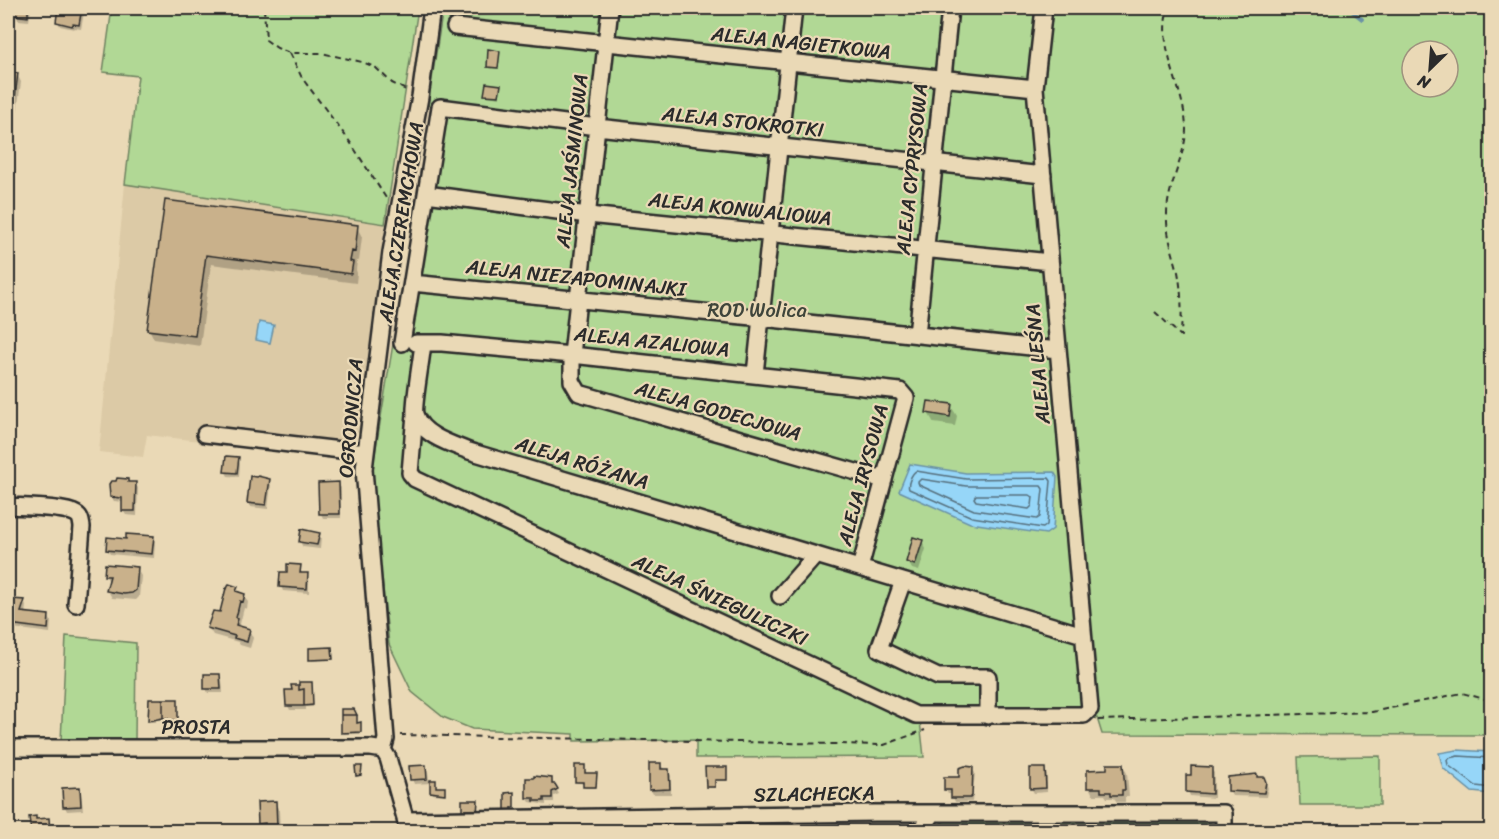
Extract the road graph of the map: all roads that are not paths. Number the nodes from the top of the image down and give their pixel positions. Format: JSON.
{"nodes":[{"id":1,"x":432,"y":8,"type":"edge"},
{"id":2,"x":610,"y":8,"type":"edge"},
{"id":3,"x":794,"y":8,"type":"edge"},
{"id":4,"x":950,"y":8,"type":"edge"},
{"id":5,"x":1044,"y":8,"type":"edge"},
{"id":6,"x":455,"y":27,"type":"dead end"},
{"id":7,"x":606,"y":43,"type":"junction"},
{"id":8,"x":789,"y":62,"type":"junction"},
{"id":9,"x":942,"y":79,"type":"junction"},
{"id":10,"x":1035,"y":88,"type":"junction"},
{"id":11,"x":440,"y":107,"type":"joint"},
{"id":12,"x":597,"y":127,"type":"junction"},
{"id":13,"x":780,"y":147,"type":"junction"},
{"id":14,"x":934,"y":163,"type":"junction"},
{"id":15,"x":1042,"y":175,"type":"junction"},
{"id":16,"x":426,"y":194,"type":"junction"},
{"id":17,"x":588,"y":215,"type":"junction"},
{"id":18,"x":771,"y":233,"type":"junction"},
{"id":19,"x":925,"y":249,"type":"junction"},
{"id":20,"x":1050,"y":262,"type":"junction"},
{"id":21,"x":412,"y":283,"type":"junction"},
{"id":22,"x":579,"y":299,"type":"junction"},
{"id":23,"x":762,"y":318,"type":"junction"},
{"id":24,"x":917,"y":335,"type":"junction"},
{"id":25,"x":399,"y":342,"type":"joint"},
{"id":26,"x":423,"y":343,"type":"junction"},
{"id":27,"x":1058,"y":350,"type":"junction"},
{"id":28,"x":572,"y":355,"type":"junction"},
{"id":29,"x":755,"y":374,"type":"junction"},
{"id":30,"x":904,"y":394,"type":"joint"},
{"id":31,"x":415,"y":414,"type":"junction"},
{"id":32,"x":205,"y":434,"type":"dead end"},
{"id":33,"x":366,"y":453,"type":"junction"},
{"id":34,"x":884,"y":480,"type":"junction"},
{"id":35,"x":8,"y":506,"type":"edge"},
{"id":36,"x":816,"y":555,"type":"junction"},
{"id":37,"x":860,"y":568,"type":"junction"},
{"id":38,"x":903,"y":581,"type":"junction"},
{"id":39,"x":780,"y":596,"type":"dead end"},
{"id":40,"x":76,"y":604,"type":"dead end"},
{"id":41,"x":1083,"y":635,"type":"junction"},
{"id":42,"x":988,"y":716,"type":"junction"},
{"id":43,"x":1087,"y":718,"type":"joint"},
{"id":44,"x":384,"y":743,"type":"junction"},
{"id":45,"x":8,"y":748,"type":"edge"},
{"id":46,"x":932,"y":815,"type":"junction"},
{"id":47,"x":407,"y":826,"type":"edge"},
{"id":48,"x":920,"y":831,"type":"edge"},
{"id":49,"x":1224,"y":831,"type":"edge"}],
"edges":[{"from":1,"to":33,"type":"street","name":"OGRODNICZA"},
{"from":2,"to":7,"type":"street","name":"ALEJA JAŚMINOWA"},
{"from":3,"to":8,"type":"street"},
{"from":4,"to":9,"type":"street","name":"ALEJA CYPRYSOWA"},
{"from":5,"to":10,"type":"street","name":"ALEJA LEŚNA"},
{"from":6,"to":7,"type":"street","name":"ALEJA NAGIETKOWA"},
{"from":7,"to":8,"type":"street","name":"ALEJA NAGIETKOWA"},
{"from":7,"to":12,"type":"street","name":"ALEJA JAŚMINOWA"},
{"from":8,"to":9,"type":"street","name":"ALEJA NAGIETKOWA"},
{"from":8,"to":13,"type":"street"},
{"from":9,"to":10,"type":"street","name":"ALEJA NAGIETKOWA"},
{"from":9,"to":14,"type":"street","name":"ALEJA CYPRYSOWA"},
{"from":10,"to":15,"type":"street","name":"ALEJA LEŚNA"},
{"from":11,"to":12,"type":"street","name":"ALEJA STOKROTKI"},
{"from":11,"to":16,"type":"street","name":"ALEJA CZEREMCHOWA"},
{"from":12,"to":13,"type":"street","name":"ALEJA STOKROTKI"},
{"from":12,"to":17,"type":"street","name":"ALEJA JAŚMINOWA"},
{"from":13,"to":14,"type":"street","name":"ALEJA STOKROTKI"},
{"from":13,"to":18,"type":"street"},
{"from":14,"to":15,"type":"street","name":"ALEJA STOKROTKI"},
{"from":14,"to":19,"type":"street","name":"ALEJA CYPRYSOWA"},
{"from":15,"to":20,"type":"street","name":"ALEJA LEŚNA"},
{"from":16,"to":17,"type":"street","name":"ALEJA KONWALIOWA"},
{"from":16,"to":21,"type":"street","name":"ALEJA CZEREMCHOWA"},
{"from":17,"to":18,"type":"street","name":"ALEJA KONWALIOWA"},
{"from":17,"to":22,"type":"street","name":"ALEJA JAŚMINOWA"},
{"from":18,"to":19,"type":"street","name":"ALEJA KONWALIOWA"},
{"from":18,"to":23,"type":"street"},
{"from":19,"to":20,"type":"street","name":"ALEJA KONWALIOWA"},
{"from":19,"to":24,"type":"street","name":"ALEJA CYPRYSOWA"},
{"from":20,"to":27,"type":"street","name":"ALEJA LEŚNA"},
{"from":21,"to":22,"type":"street","name":"ALEJA NIEZAPOMINAJKI"},
{"from":21,"to":25,"type":"street","name":"ALEJA CZEREMCHOWA"},
{"from":22,"to":23,"type":"street","name":"ALEJA NIEZAPOMINAJKI"},
{"from":22,"to":28,"type":"street","name":"ALEJA JAŚMINOWA"},
{"from":23,"to":24,"type":"street","name":"ALEJA NIEZAPOMINAJKI"},
{"from":23,"to":29,"type":"street"},
{"from":24,"to":27,"type":"street","name":"ALEJA NIEZAPOMINAJKI"},
{"from":25,"to":26,"type":"street","name":"ALEJA AZALIOWA"},
{"from":26,"to":28,"type":"street","name":"ALEJA AZALIOWA"},
{"from":26,"to":31,"type":"street"},
{"from":27,"to":41,"type":"street","name":"ALEJA LEŚNA"},
{"from":28,"to":29,"type":"street","name":"ALEJA AZALIOWA"},
{"from":28,"to":34,"type":"street","name":"ALEJA GODECJOWA"},
{"from":29,"to":30,"type":"street","name":"ALEJA AZALIOWA"},
{"from":30,"to":34,"type":"street","name":"ALEJA IRYSOWA"},
{"from":31,"to":36,"type":"street","name":"ALEJA RÓŻANA"},
{"from":31,"to":42,"type":"street","name":"ALEJA ŚNIEGULICZKI"},
{"from":32,"to":33,"type":"street"},
{"from":33,"to":44,"type":"street","name":"OGRODNICZA"},
{"from":34,"to":37,"type":"street","name":"ALEJA IRYSOWA"},
{"from":35,"to":40,"type":"street"},
{"from":36,"to":37,"type":"street","name":"ALEJA RÓŻANA"},
{"from":36,"to":39,"type":"street"},
{"from":37,"to":38,"type":"street","name":"ALEJA RÓŻANA"},
{"from":38,"to":41,"type":"street","name":"ALEJA RÓŻANA"},
{"from":38,"to":42,"type":"street"},
{"from":41,"to":43,"type":"street","name":"ALEJA LEŚNA"},
{"from":42,"to":43,"type":"street","name":"ALEJA ŚNIEGULICZKI"},
{"from":44,"to":45,"type":"street","name":"PROSTA"},
{"from":44,"to":47,"type":"street","name":"OGRODNICZA"},
{"from":46,"to":47,"type":"street","name":"SZLACHECKA"},
{"from":46,"to":48,"type":"street"},
{"from":46,"to":49,"type":"street","name":"SZLACHECKA"}]}
